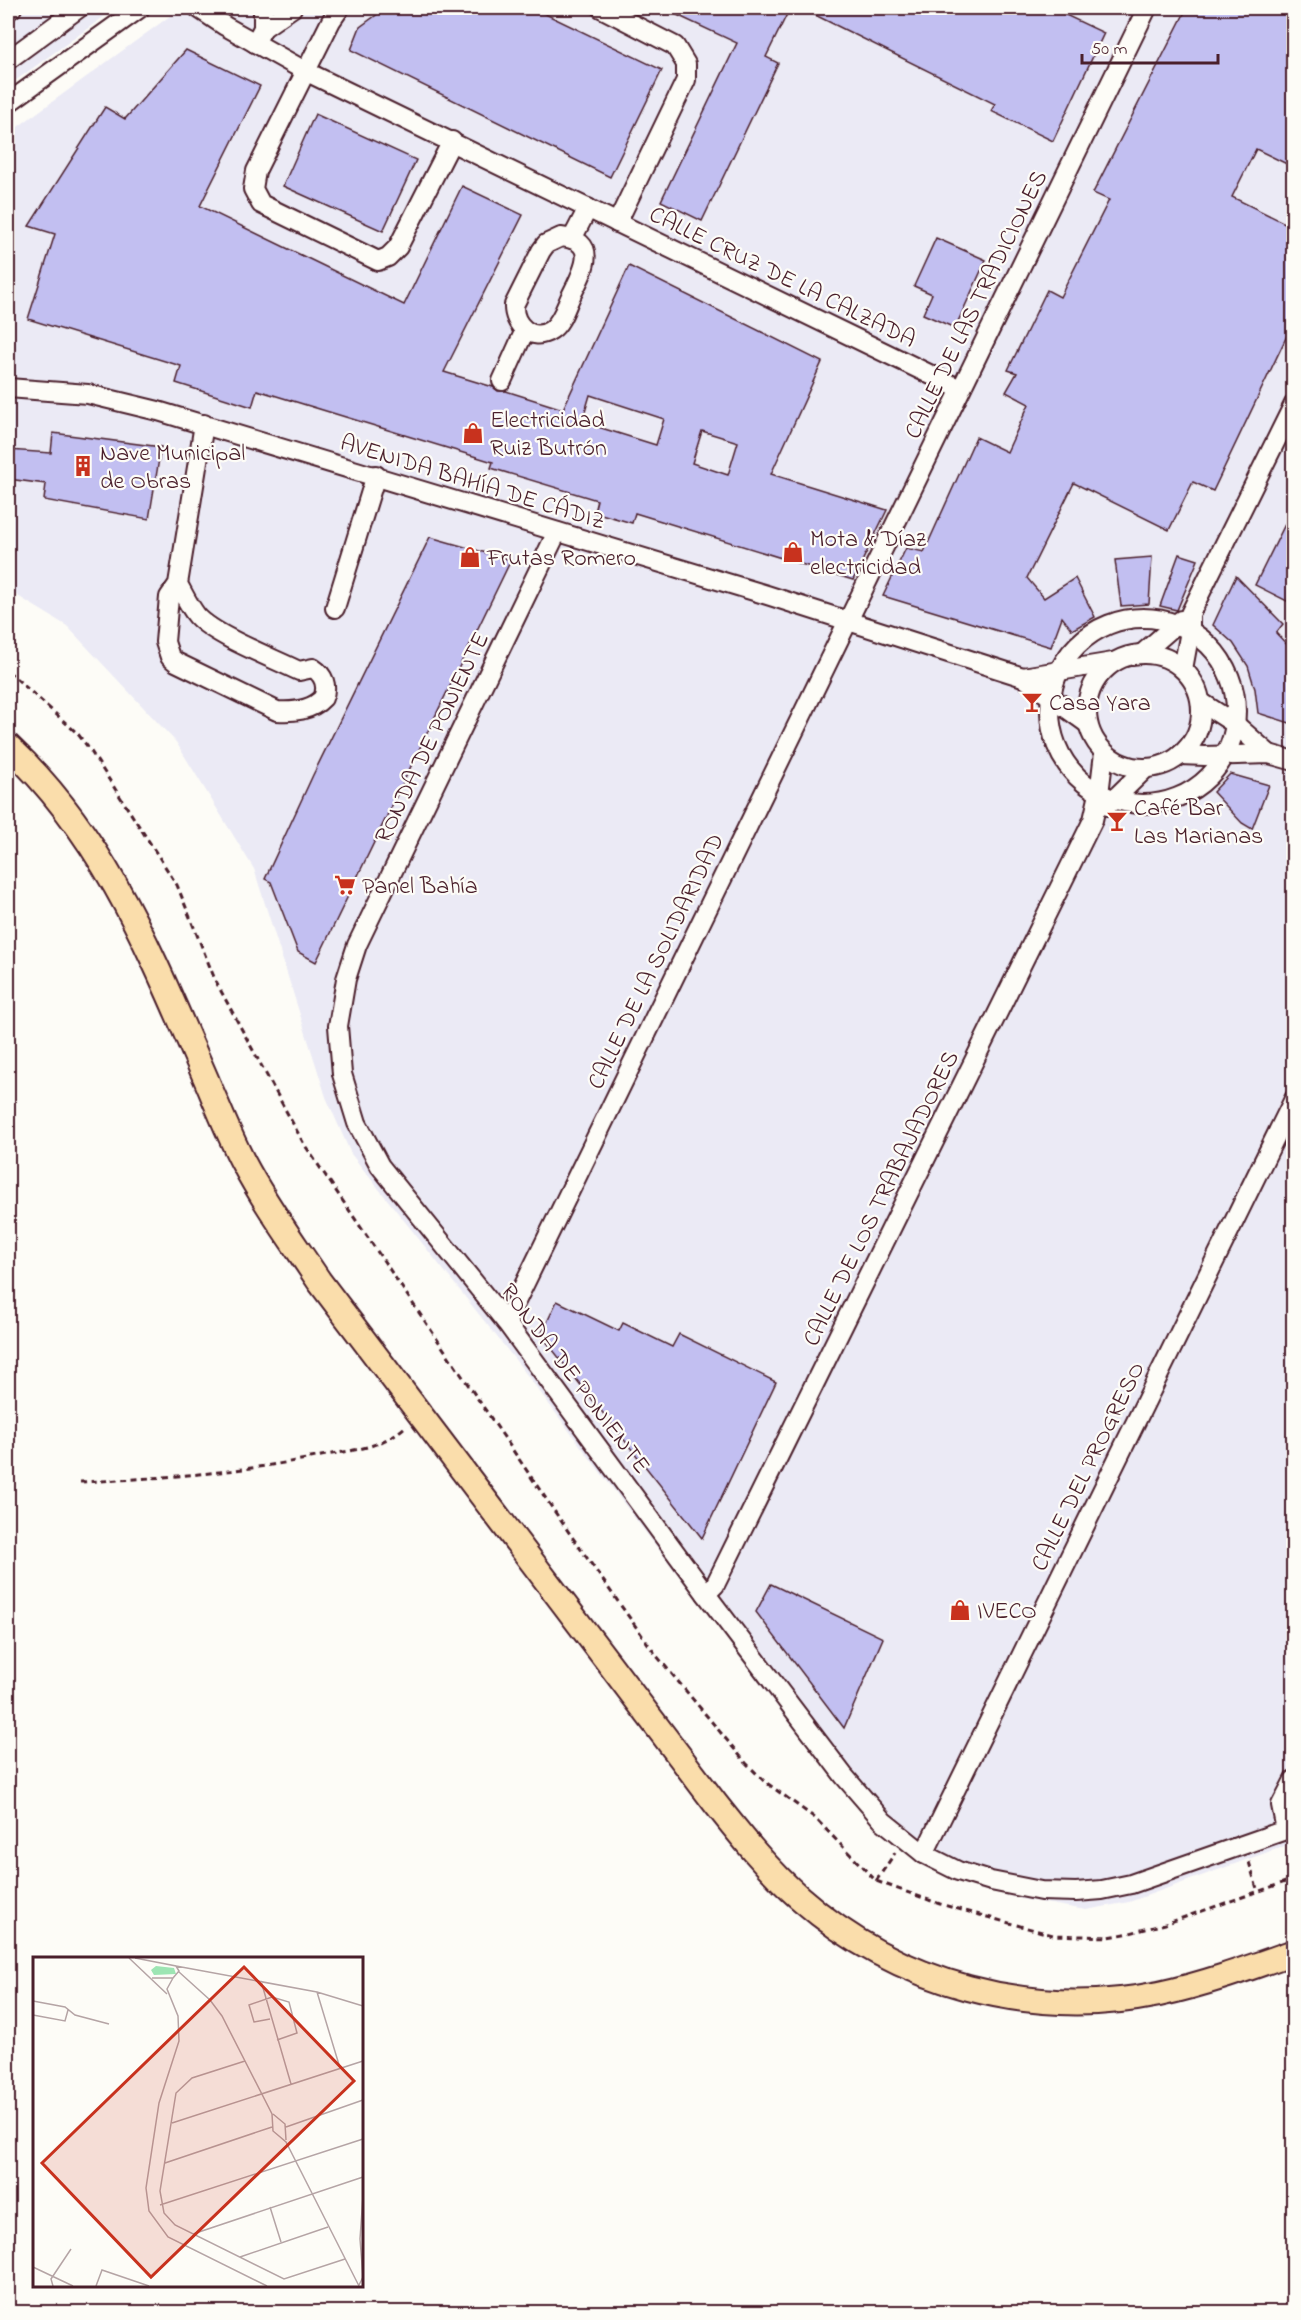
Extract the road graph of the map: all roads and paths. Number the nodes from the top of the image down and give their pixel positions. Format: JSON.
{"nodes":[{"id":1,"x":12,"y":8,"type":"edge"},
{"id":2,"x":79,"y":8,"type":"edge"},
{"id":3,"x":198,"y":8,"type":"edge"},
{"id":4,"x":263,"y":8,"type":"edge"},
{"id":5,"x":292,"y":8,"type":"edge"},
{"id":6,"x":340,"y":8,"type":"edge"},
{"id":7,"x":602,"y":8,"type":"edge"},
{"id":8,"x":132,"y":9,"type":"edge"},
{"id":9,"x":1142,"y":9,"type":"edge"},
{"id":10,"x":8,"y":11,"type":"edge"},
{"id":11,"x":259,"y":35,"type":"junction"},
{"id":12,"x":8,"y":60,"type":"edge"},
{"id":13,"x":305,"y":71,"type":"junction"},
{"id":14,"x":8,"y":103,"type":"edge"},
{"id":15,"x":452,"y":141,"type":"junction"},
{"id":16,"x":588,"y":208,"type":"junction"},
{"id":17,"x":617,"y":223,"type":"junction"},
{"id":18,"x":572,"y":239,"type":"junction"},
{"id":19,"x":525,"y":330,"type":"junction"},
{"id":20,"x":502,"y":381,"type":"dead end"},
{"id":21,"x":8,"y":388,"type":"edge"},
{"id":22,"x":960,"y":389,"type":"junction"},
{"id":23,"x":1293,"y":404,"type":"edge"},
{"id":24,"x":204,"y":424,"type":"junction"},
{"id":25,"x":376,"y":475,"type":"junction"},
{"id":26,"x":557,"y":532,"type":"junction"},
{"id":27,"x":178,"y":584,"type":"junction"},
{"id":28,"x":335,"y":608,"type":"dead end"},
{"id":29,"x":847,"y":621,"type":"junction"},
{"id":30,"x":1185,"y":623,"type":"junction"},
{"id":31,"x":1143,"y":653,"type":"junction"},
{"id":32,"x":1113,"y":662,"type":"junction"},
{"id":33,"x":1183,"y":669,"type":"junction"},
{"id":34,"x":1058,"y":672,"type":"junction"},
{"id":35,"x":1023,"y":677,"type":"junction"},
{"id":36,"x":1050,"y":698,"type":"junction"},
{"id":37,"x":1201,"y":702,"type":"junction"},
{"id":38,"x":1088,"y":724,"type":"junction"},
{"id":39,"x":1235,"y":724,"type":"junction"},
{"id":40,"x":8,"y":746,"type":"edge"},
{"id":41,"x":1104,"y":753,"type":"junction"},
{"id":42,"x":1269,"y":754,"type":"junction"},
{"id":43,"x":1180,"y":755,"type":"junction"},
{"id":44,"x":1224,"y":756,"type":"junction"},
{"id":45,"x":1293,"y":761,"type":"edge"},
{"id":46,"x":1146,"y":768,"type":"junction"},
{"id":47,"x":1106,"y":797,"type":"junction"},
{"id":48,"x":1293,"y":1098,"type":"edge"},
{"id":49,"x":506,"y":1322,"type":"junction"},
{"id":50,"x":420,"y":1414,"type":"junction"},
{"id":51,"x":80,"y":1482,"type":"dead end"},
{"id":52,"x":705,"y":1594,"type":"junction"},
{"id":53,"x":1293,"y":1780,"type":"edge"},
{"id":54,"x":1289,"y":1829,"type":"edge"},
{"id":55,"x":904,"y":1838,"type":"junction"},
{"id":56,"x":1243,"y":1845,"type":"junction"},
{"id":57,"x":924,"y":1854,"type":"junction"},
{"id":58,"x":876,"y":1881,"type":"dead end"},
{"id":59,"x":1258,"y":1892,"type":"dead end"},
{"id":60,"x":1293,"y":1952,"type":"edge"}],
"edges":[{"from":1,"to":10,"type":"street"},
{"from":2,"to":12,"type":"street"},
{"from":3,"to":11,"type":"street","name":"CALLE CRUZ DE LA CALZADA"},
{"from":4,"to":11,"type":"street"},
{"from":5,"to":11,"type":"street"},
{"from":6,"to":13,"type":"street"},
{"from":7,"to":17,"type":"street","name":"CALLE CRUZ DE LA CALZADA"},
{"from":8,"to":14,"type":"street"},
{"from":9,"to":22,"type":"street","name":"CALLE DE LAS TRADICIONES"},
{"from":11,"to":13,"type":"street","name":"CALLE CRUZ DE LA CALZADA"},
{"from":13,"to":15,"type":"street","name":"CALLE CRUZ DE LA CALZADA"},
{"from":13,"to":15,"type":"street"},
{"from":15,"to":16,"type":"street","name":"CALLE CRUZ DE LA CALZADA"},
{"from":16,"to":17,"type":"street","name":"CALLE CRUZ DE LA CALZADA"},
{"from":16,"to":18,"type":"street"},
{"from":17,"to":22,"type":"street","name":"CALLE CRUZ DE LA CALZADA"},
{"from":18,"to":19,"type":"street"},
{"from":18,"to":19,"type":"street"},
{"from":19,"to":20,"type":"street"},
{"from":21,"to":24,"type":"street","name":"AVENIDA BAHÍA DE CÁDIZ"},
{"from":22,"to":29,"type":"street","name":"CALLE DE LAS TRADICIONES"},
{"from":23,"to":30,"type":"street"},
{"from":24,"to":25,"type":"street","name":"AVENIDA BAHÍA DE CÁDIZ"},
{"from":24,"to":27,"type":"street"},
{"from":25,"to":26,"type":"street","name":"AVENIDA BAHÍA DE CÁDIZ"},
{"from":25,"to":28,"type":"street"},
{"from":26,"to":29,"type":"street","name":"AVENIDA BAHÍA DE CÁDIZ"},
{"from":26,"to":49,"type":"street","name":"RONDA DE PONIENTE"},
{"from":27,"to":27,"type":"street"},
{"from":29,"to":35,"type":"street","name":"AVENIDA BAHÍA DE CÁDIZ"},
{"from":29,"to":49,"type":"street","name":"CALLE DE LA SOLIDARIDAD"},
{"from":30,"to":31,"type":"street"},
{"from":30,"to":33,"type":"street"},
{"from":30,"to":34,"type":"street"},
{"from":30,"to":39,"type":"street"},
{"from":31,"to":32,"type":"street"},
{"from":31,"to":33,"type":"street"},
{"from":32,"to":34,"type":"street","name":"AVENIDA BAHÍA DE CÁDIZ"},
{"from":32,"to":38,"type":"street"},
{"from":33,"to":37,"type":"street"},
{"from":34,"to":35,"type":"street","name":"AVENIDA BAHÍA DE CÁDIZ"},
{"from":34,"to":36,"type":"street"},
{"from":35,"to":36,"type":"street","name":"AVENIDA BAHÍA DE CÁDIZ"},
{"from":36,"to":38,"type":"street","name":"AVENIDA BAHÍA DE CÁDIZ"},
{"from":36,"to":47,"type":"street"},
{"from":37,"to":39,"type":"street"},
{"from":37,"to":43,"type":"street"},
{"from":38,"to":41,"type":"street"},
{"from":39,"to":42,"type":"street"},
{"from":39,"to":44,"type":"street"},
{"from":40,"to":50,"type":"main road"},
{"from":41,"to":46,"type":"street"},
{"from":41,"to":47,"type":"street"},
{"from":42,"to":44,"type":"street"},
{"from":42,"to":45,"type":"street"},
{"from":43,"to":44,"type":"street"},
{"from":43,"to":46,"type":"street"},
{"from":44,"to":47,"type":"street"},
{"from":46,"to":47,"type":"street","name":"CALLE DE LOS TRABAJADORES"},
{"from":47,"to":52,"type":"street","name":"CALLE DE LOS TRABAJADORES"},
{"from":48,"to":57,"type":"street","name":"CALLE DEL PROGRESO"},
{"from":49,"to":52,"type":"street","name":"RONDA DE PONIENTE"},
{"from":50,"to":51,"type":"path"},
{"from":50,"to":60,"type":"main road"},
{"from":52,"to":55,"type":"street","name":"RONDA DE PONIENTE"},
{"from":53,"to":54,"type":"street"},
{"from":54,"to":56,"type":"street","name":"RONDA DE PONIENTE"},
{"from":55,"to":57,"type":"street","name":"RONDA DE PONIENTE"},
{"from":55,"to":58,"type":"path"},
{"from":56,"to":57,"type":"street","name":"RONDA DE PONIENTE"},
{"from":56,"to":59,"type":"path"}]}
